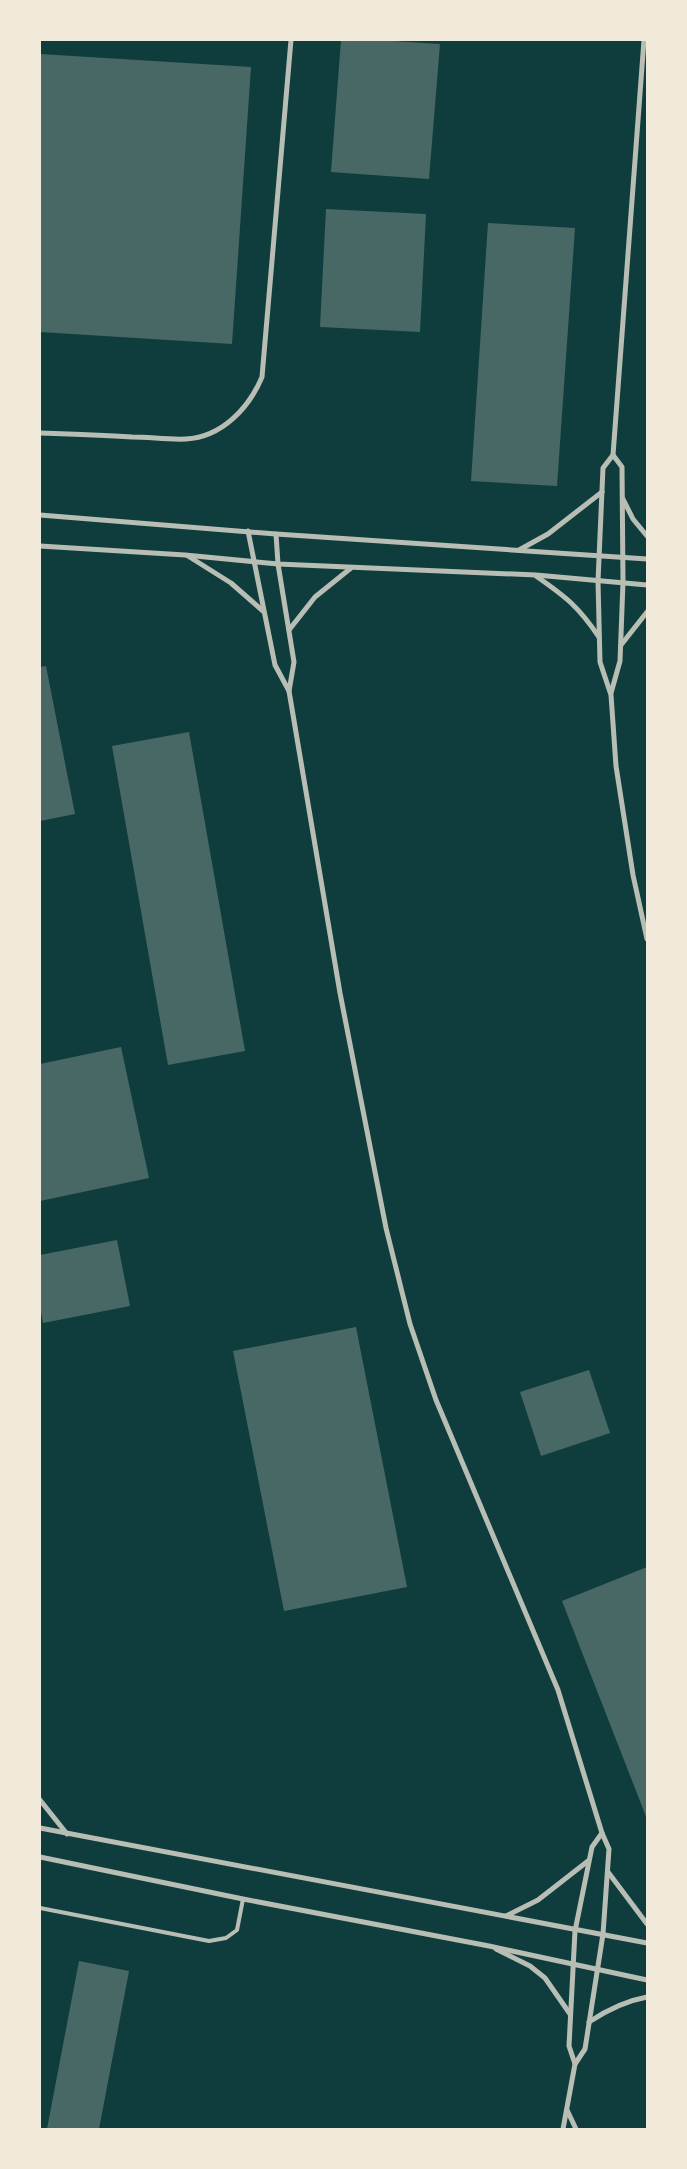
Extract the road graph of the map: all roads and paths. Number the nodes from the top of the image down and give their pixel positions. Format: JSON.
{"nodes":[{"id":1,"x":291,"y":40,"type":"edge"},
{"id":2,"x":644,"y":40,"type":"edge"},
{"id":3,"x":40,"y":433,"type":"edge"},
{"id":4,"x":612,"y":455,"type":"junction"},
{"id":5,"x":602,"y":492,"type":"junction"},
{"id":6,"x":622,"y":497,"type":"junction"},
{"id":7,"x":40,"y":515,"type":"edge"},
{"id":8,"x":248,"y":530,"type":"junction"},
{"id":9,"x":276,"y":534,"type":"junction"},
{"id":10,"x":647,"y":536,"type":"edge"},
{"id":11,"x":40,"y":546,"type":"edge"},
{"id":12,"x":518,"y":551,"type":"junction"},
{"id":13,"x":185,"y":555,"type":"junction"},
{"id":14,"x":599,"y":557,"type":"junction"},
{"id":15,"x":622,"y":557,"type":"junction"},
{"id":16,"x":647,"y":559,"type":"edge"},
{"id":17,"x":253,"y":561,"type":"junction"},
{"id":18,"x":278,"y":564,"type":"junction"},
{"id":19,"x":351,"y":568,"type":"junction"},
{"id":20,"x":536,"y":575,"type":"junction"},
{"id":21,"x":598,"y":581,"type":"junction"},
{"id":22,"x":622,"y":582,"type":"junction"},
{"id":23,"x":647,"y":585,"type":"edge"},
{"id":24,"x":263,"y":611,"type":"junction"},
{"id":25,"x":647,"y":612,"type":"edge"},
{"id":26,"x":289,"y":630,"type":"junction"},
{"id":27,"x":600,"y":637,"type":"junction"},
{"id":28,"x":620,"y":645,"type":"junction"},
{"id":29,"x":289,"y":691,"type":"junction"},
{"id":30,"x":611,"y":695,"type":"junction"},
{"id":31,"x":647,"y":939,"type":"edge"},
{"id":32,"x":40,"y":1800,"type":"edge"},
{"id":33,"x":40,"y":1828,"type":"edge"},
{"id":34,"x":602,"y":1833,"type":"junction"},
{"id":35,"x":67,"y":1834,"type":"junction"},
{"id":36,"x":40,"y":1857,"type":"edge"},
{"id":37,"x":588,"y":1861,"type":"junction"},
{"id":38,"x":608,"y":1872,"type":"junction"},
{"id":39,"x":243,"y":1899,"type":"junction"},
{"id":40,"x":40,"y":1908,"type":"edge"},
{"id":41,"x":505,"y":1917,"type":"junction"},
{"id":42,"x":647,"y":1924,"type":"edge"},
{"id":43,"x":575,"y":1931,"type":"junction"},
{"id":44,"x":603,"y":1934,"type":"junction"},
{"id":45,"x":647,"y":1944,"type":"edge"},
{"id":46,"x":489,"y":1946,"type":"junction"},
{"id":47,"x":574,"y":1964,"type":"junction"},
{"id":48,"x":597,"y":1970,"type":"junction"},
{"id":49,"x":647,"y":1980,"type":"edge"},
{"id":50,"x":647,"y":1997,"type":"edge"},
{"id":51,"x":570,"y":2014,"type":"junction"},
{"id":52,"x":589,"y":2022,"type":"junction"},
{"id":53,"x":575,"y":2064,"type":"junction"},
{"id":54,"x":566,"y":2110,"type":"junction"},
{"id":55,"x":563,"y":2129,"type":"edge"},
{"id":56,"x":576,"y":2129,"type":"edge"}],
"edges":[{"from":1,"to":3,"type":"street"},
{"from":2,"to":4,"type":"street"},
{"from":4,"to":5,"type":"street"},
{"from":4,"to":6,"type":"street"},
{"from":5,"to":12,"type":"street"},
{"from":5,"to":14,"type":"street"},
{"from":6,"to":10,"type":"street"},
{"from":6,"to":15,"type":"street"},
{"from":7,"to":8,"type":"street"},
{"from":8,"to":9,"type":"street"},
{"from":8,"to":17,"type":"street"},
{"from":9,"to":12,"type":"street"},
{"from":9,"to":18,"type":"street"},
{"from":11,"to":13,"type":"street"},
{"from":12,"to":14,"type":"street"},
{"from":13,"to":17,"type":"street"},
{"from":13,"to":24,"type":"street"},
{"from":14,"to":15,"type":"street"},
{"from":14,"to":21,"type":"street"},
{"from":15,"to":16,"type":"street"},
{"from":15,"to":22,"type":"street"},
{"from":17,"to":18,"type":"street"},
{"from":17,"to":24,"type":"street"},
{"from":18,"to":19,"type":"street"},
{"from":18,"to":26,"type":"street"},
{"from":19,"to":20,"type":"street"},
{"from":19,"to":26,"type":"street"},
{"from":20,"to":21,"type":"street"},
{"from":20,"to":27,"type":"street"},
{"from":21,"to":22,"type":"street"},
{"from":21,"to":27,"type":"street"},
{"from":22,"to":23,"type":"street"},
{"from":22,"to":28,"type":"street"},
{"from":24,"to":29,"type":"street"},
{"from":25,"to":28,"type":"street"},
{"from":26,"to":29,"type":"street"},
{"from":27,"to":30,"type":"street"},
{"from":28,"to":30,"type":"street"},
{"from":29,"to":34,"type":"street"},
{"from":30,"to":31,"type":"street"},
{"from":32,"to":35,"type":"street"},
{"from":33,"to":35,"type":"street"},
{"from":34,"to":37,"type":"street"},
{"from":34,"to":38,"type":"street"},
{"from":35,"to":41,"type":"street"},
{"from":36,"to":39,"type":"street"},
{"from":37,"to":41,"type":"street"},
{"from":37,"to":43,"type":"street"},
{"from":38,"to":42,"type":"street"},
{"from":38,"to":44,"type":"street"},
{"from":39,"to":40,"type":"lane"},
{"from":39,"to":46,"type":"street"},
{"from":41,"to":43,"type":"street"},
{"from":43,"to":44,"type":"street"},
{"from":43,"to":47,"type":"street"},
{"from":44,"to":45,"type":"street"},
{"from":44,"to":48,"type":"street"},
{"from":46,"to":47,"type":"street"},
{"from":46,"to":51,"type":"street"},
{"from":47,"to":48,"type":"street"},
{"from":47,"to":51,"type":"street"},
{"from":48,"to":49,"type":"street"},
{"from":48,"to":52,"type":"street"},
{"from":50,"to":52,"type":"street"},
{"from":51,"to":53,"type":"street"},
{"from":52,"to":53,"type":"street"},
{"from":53,"to":54,"type":"street"},
{"from":54,"to":55,"type":"street"},
{"from":54,"to":56,"type":"street"}]}
